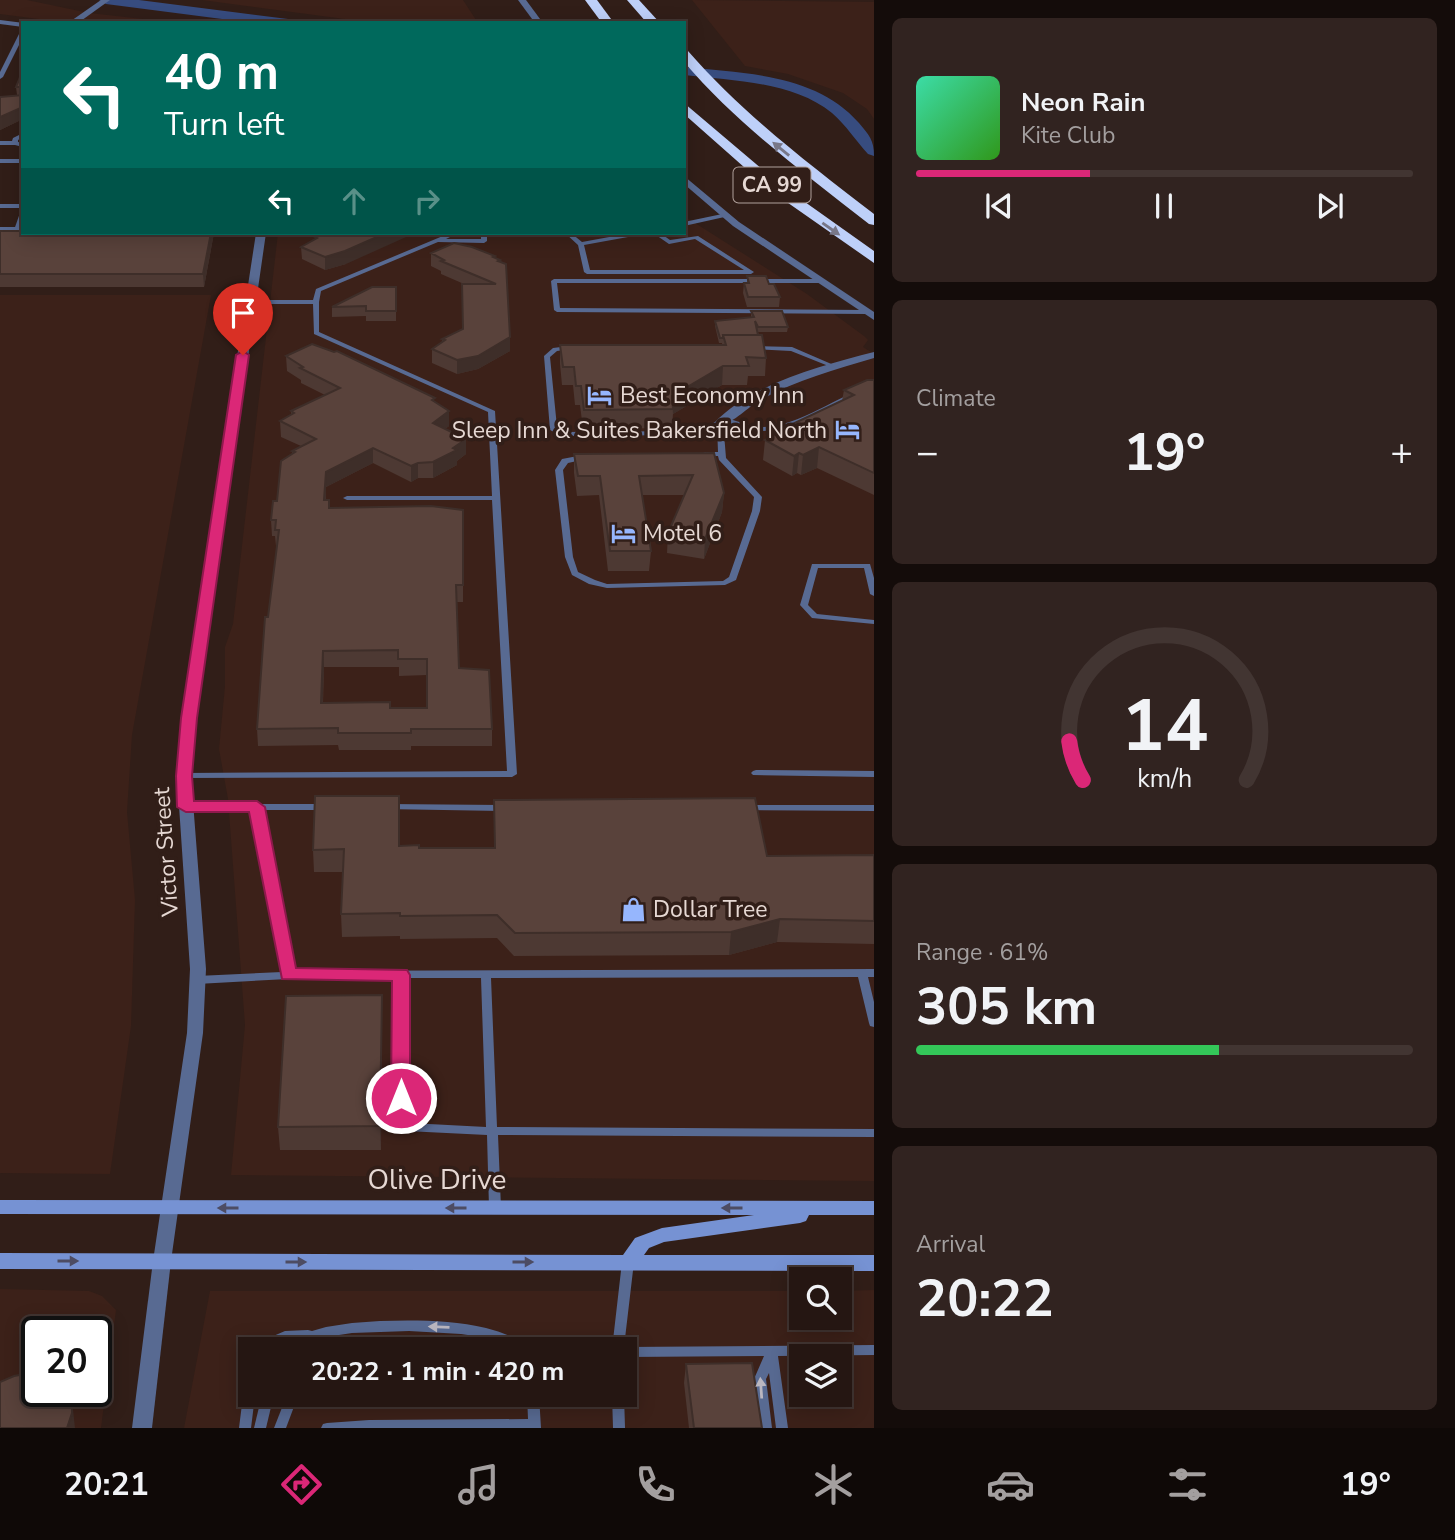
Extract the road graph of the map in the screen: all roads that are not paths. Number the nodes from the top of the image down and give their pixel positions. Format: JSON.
{"nodes":[{"id":1,"x":522,"y":0,"type":"edge"},
{"id":2,"x":591,"y":0,"type":"edge"},
{"id":3,"x":633,"y":0,"type":"edge"},
{"id":4,"x":103,"y":2,"type":"edge"},
{"id":5,"x":75,"y":21,"type":"edge"},
{"id":6,"x":538,"y":21,"type":"edge"},
{"id":7,"x":607,"y":21,"type":"edge"},
{"id":8,"x":652,"y":21,"type":"edge"},
{"id":9,"x":0,"y":22,"type":"edge"},
{"id":10,"x":21,"y":25,"type":"edge"},
{"id":11,"x":21,"y":36,"type":"edge"},
{"id":12,"x":687,"y":57,"type":"edge"},
{"id":13,"x":0,"y":76,"type":"edge"},
{"id":14,"x":686,"y":109,"type":"edge"},
{"id":15,"x":0,"y":143,"type":"edge"},
{"id":16,"x":19,"y":144,"type":"edge"},
{"id":17,"x":0,"y":161,"type":"edge"},
{"id":18,"x":21,"y":161,"type":"edge"},
{"id":19,"x":686,"y":181,"type":"edge"},
{"id":20,"x":0,"y":205,"type":"edge"},
{"id":21,"x":21,"y":206,"type":"edge"},
{"id":22,"x":727,"y":215,"type":"junction"},
{"id":23,"x":874,"y":221,"type":"edge"},
{"id":24,"x":686,"y":224,"type":"edge"},
{"id":25,"x":0,"y":230,"type":"edge"},
{"id":26,"x":20,"y":230,"type":"edge"},
{"id":27,"x":261,"y":235,"type":"edge"},
{"id":28,"x":450,"y":235,"type":"edge"},
{"id":29,"x":484,"y":235,"type":"edge"},
{"id":30,"x":570,"y":235,"type":"edge"},
{"id":31,"x":628,"y":235,"type":"edge"},
{"id":32,"x":659,"y":235,"type":"edge"},
{"id":33,"x":434,"y":241,"type":"junction"},
{"id":34,"x":581,"y":244,"type":"junction"},
{"id":35,"x":874,"y":258,"type":"edge"},
{"id":36,"x":821,"y":281,"type":"junction"},
{"id":37,"x":250,"y":302,"type":"junction"},
{"id":38,"x":316,"y":302,"type":"junction"},
{"id":39,"x":871,"y":315,"type":"edge"},
{"id":40,"x":579,"y":348,"type":"edge"},
{"id":41,"x":744,"y":348,"type":"edge"},
{"id":42,"x":874,"y":355,"type":"edge"},
{"id":43,"x":833,"y":366,"type":"junction"},
{"id":44,"x":874,"y":386,"type":"edge"},
{"id":45,"x":722,"y":421,"type":"junction"},
{"id":46,"x":696,"y":454,"type":"edge"},
{"id":47,"x":722,"y":454,"type":"junction"},
{"id":48,"x":588,"y":456,"type":"edge"},
{"id":49,"x":347,"y":498,"type":"dead end"},
{"id":50,"x":496,"y":498,"type":"junction"},
{"id":51,"x":874,"y":594,"type":"edge"},
{"id":52,"x":874,"y":622,"type":"edge"},
{"id":53,"x":756,"y":773,"type":"dead end"},
{"id":54,"x":874,"y":774,"type":"edge"},
{"id":55,"x":184,"y":776,"type":"junction"},
{"id":56,"x":186,"y":807,"type":"junction"},
{"id":57,"x":257,"y":807,"type":"junction"},
{"id":58,"x":341,"y":807,"type":"edge"},
{"id":59,"x":383,"y":807,"type":"edge"},
{"id":60,"x":508,"y":808,"type":"edge"},
{"id":61,"x":742,"y":808,"type":"edge"},
{"id":62,"x":874,"y":808,"type":"edge"},
{"id":63,"x":862,"y":973,"type":"junction"},
{"id":64,"x":874,"y":973,"type":"edge"},
{"id":65,"x":486,"y":974,"type":"junction"},
{"id":66,"x":288,"y":975,"type":"junction"},
{"id":67,"x":401,"y":975,"type":"junction"},
{"id":68,"x":197,"y":980,"type":"junction"},
{"id":69,"x":874,"y":1023,"type":"edge"},
{"id":70,"x":492,"y":1132,"type":"junction"},
{"id":71,"x":874,"y":1133,"type":"edge"},
{"id":72,"x":0,"y":1207,"type":"edge"},
{"id":73,"x":172,"y":1208,"type":"junction"},
{"id":74,"x":495,"y":1208,"type":"junction"},
{"id":75,"x":854,"y":1208,"type":"junction"},
{"id":76,"x":874,"y":1208,"type":"edge"},
{"id":77,"x":0,"y":1261,"type":"edge"},
{"id":78,"x":162,"y":1261,"type":"junction"},
{"id":79,"x":628,"y":1262,"type":"junction"},
{"id":80,"x":874,"y":1263,"type":"edge"},
{"id":81,"x":313,"y":1335,"type":"junction"},
{"id":82,"x":284,"y":1337,"type":"edge"},
{"id":83,"x":308,"y":1337,"type":"edge"},
{"id":84,"x":498,"y":1337,"type":"edge"},
{"id":85,"x":619,"y":1337,"type":"edge"},
{"id":86,"x":874,"y":1350,"type":"edge"},
{"id":87,"x":772,"y":1351,"type":"junction"},
{"id":88,"x":637,"y":1352,"type":"edge"},
{"id":89,"x":248,"y":1407,"type":"edge"},
{"id":90,"x":265,"y":1407,"type":"edge"},
{"id":91,"x":288,"y":1407,"type":"edge"},
{"id":92,"x":534,"y":1407,"type":"edge"},
{"id":93,"x":618,"y":1407,"type":"edge"},
{"id":94,"x":535,"y":1426,"type":"edge"},
{"id":95,"x":142,"y":1428,"type":"edge"},
{"id":96,"x":244,"y":1428,"type":"edge"},
{"id":97,"x":260,"y":1428,"type":"edge"},
{"id":98,"x":280,"y":1428,"type":"edge"},
{"id":99,"x":327,"y":1428,"type":"edge"},
{"id":100,"x":619,"y":1428,"type":"edge"},
{"id":101,"x":765,"y":1428,"type":"edge"},
{"id":102,"x":782,"y":1428,"type":"edge"}],
"edges":[{"from":1,"to":6,"type":"street"},
{"from":2,"to":7,"type":"highway"},
{"from":3,"to":8,"type":"highway"},
{"from":4,"to":5,"type":"street"},
{"from":9,"to":10,"type":"street"},
{"from":11,"to":13,"type":"lane"},
{"from":23,"to":12,"type":"highway","number":"CA 99","one_way":true},
{"from":14,"to":35,"type":"highway","number":"CA 99","one_way":true},
{"from":15,"to":16,"type":"lane"},
{"from":17,"to":18,"type":"lane"},
{"from":19,"to":22,"type":"street"},
{"from":20,"to":21,"type":"lane"},
{"from":22,"to":24,"type":"lane"},
{"from":22,"to":36,"type":"street"},
{"from":25,"to":26,"type":"street"},
{"from":27,"to":37,"type":"street","name":"Victor Street"},
{"from":28,"to":33,"type":"lane"},
{"from":29,"to":33,"type":"lane"},
{"from":30,"to":34,"type":"lane"},
{"from":31,"to":34,"type":"lane"},
{"from":32,"to":34,"type":"lane"},
{"from":33,"to":38,"type":"lane"},
{"from":36,"to":39,"type":"street"},
{"from":36,"to":39,"type":"lane"},
{"from":37,"to":38,"type":"lane"},
{"from":37,"to":55,"type":"street","name":"Victor Street"},
{"from":38,"to":50,"type":"lane"},
{"from":40,"to":45,"type":"lane"},
{"from":41,"to":43,"type":"lane"},
{"from":42,"to":43,"type":"street"},
{"from":43,"to":45,"type":"street"},
{"from":44,"to":45,"type":"lane"},
{"from":45,"to":47,"type":"lane"},
{"from":46,"to":47,"type":"lane"},
{"from":47,"to":48,"type":"lane"},
{"from":49,"to":50,"type":"lane"},
{"from":50,"to":55,"type":"lane"},
{"from":51,"to":52,"type":"lane"},
{"from":53,"to":54,"type":"lane"},
{"from":55,"to":56,"type":"street","name":"Victor Street"},
{"from":56,"to":57,"type":"lane"},
{"from":56,"to":68,"type":"street","name":"Victor Street"},
{"from":57,"to":58,"type":"lane"},
{"from":57,"to":66,"type":"lane"},
{"from":59,"to":60,"type":"lane"},
{"from":61,"to":62,"type":"lane"},
{"from":63,"to":64,"type":"lane"},
{"from":63,"to":65,"type":"lane"},
{"from":63,"to":69,"type":"lane"},
{"from":65,"to":67,"type":"lane"},
{"from":65,"to":70,"type":"lane"},
{"from":66,"to":67,"type":"lane"},
{"from":66,"to":68,"type":"lane"},
{"from":67,"to":70,"type":"lane"},
{"from":68,"to":73,"type":"street","name":"Victor Street"},
{"from":70,"to":71,"type":"lane"},
{"from":70,"to":74,"type":"lane"},
{"from":72,"to":73,"type":"main road","name":"Olive Drive"},
{"from":74,"to":73,"type":"main road","name":"Olive Drive","one_way":true},
{"from":73,"to":78,"type":"street","name":"Victor Street"},
{"from":75,"to":74,"type":"main road","name":"Olive Drive","one_way":true},
{"from":75,"to":76,"type":"main road","name":"Olive Drive"},
{"from":75,"to":79,"type":"main road"},
{"from":77,"to":78,"type":"main road","one_way":true},
{"from":78,"to":79,"type":"main road","one_way":true},
{"from":78,"to":95,"type":"street","name":"Victor Street"},
{"from":79,"to":80,"type":"main road"},
{"from":79,"to":85,"type":"lane"},
{"from":81,"to":82,"type":"lane"},
{"from":81,"to":83,"type":"lane"},
{"from":84,"to":81,"type":"lane","one_way":true},
{"from":86,"to":87,"type":"lane"},
{"from":87,"to":88,"type":"lane"},
{"from":101,"to":87,"type":"lane","one_way":true},
{"from":87,"to":102,"type":"lane"},
{"from":89,"to":96,"type":"lane"},
{"from":90,"to":97,"type":"lane"},
{"from":91,"to":98,"type":"lane"},
{"from":92,"to":94,"type":"lane"},
{"from":93,"to":100,"type":"lane"},
{"from":94,"to":99,"type":"lane"}]}
